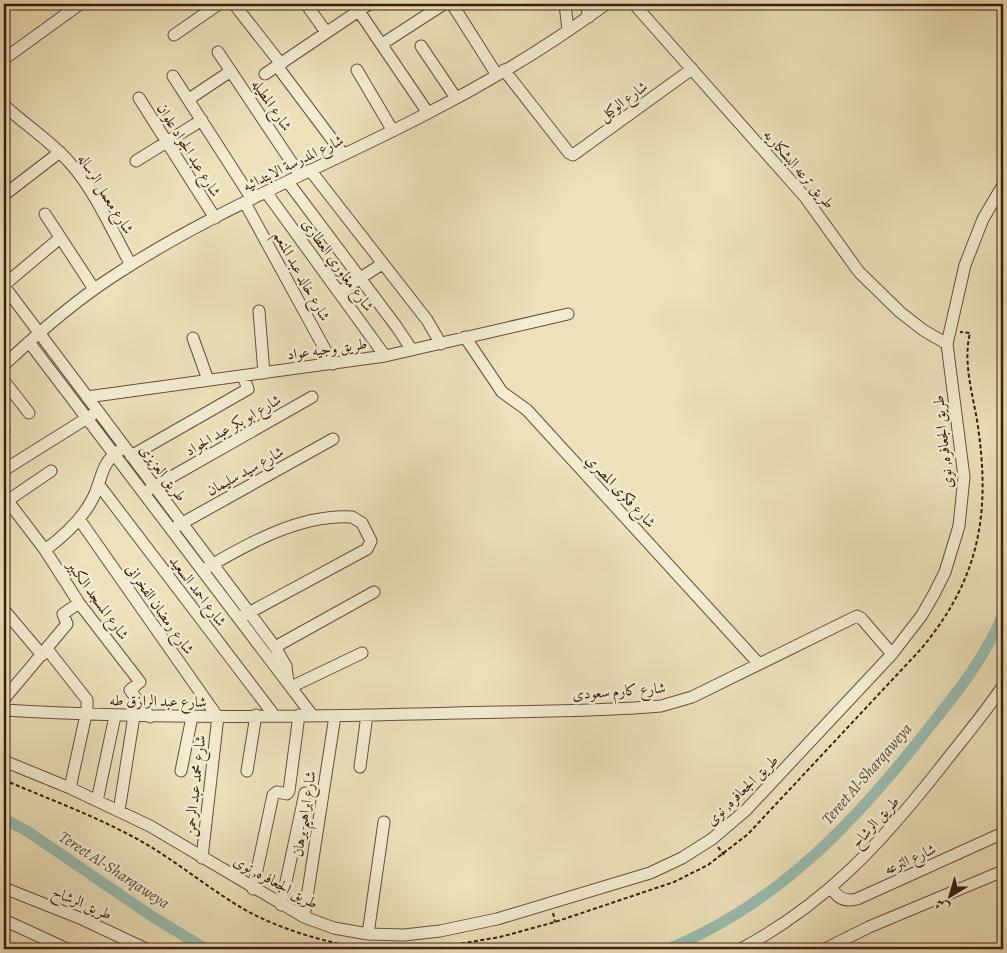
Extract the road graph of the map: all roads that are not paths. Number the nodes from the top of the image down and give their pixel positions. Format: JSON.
{"nodes":[{"id":1,"x":80,"y":4,"type":"edge"},
{"id":2,"x":219,"y":4,"type":"edge"},
{"id":3,"x":234,"y":4,"type":"edge"},
{"id":4,"x":306,"y":4,"type":"edge"},
{"id":5,"x":369,"y":4,"type":"edge"},
{"id":6,"x":444,"y":4,"type":"edge"},
{"id":7,"x":452,"y":4,"type":"edge"},
{"id":8,"x":565,"y":4,"type":"edge"},
{"id":9,"x":586,"y":4,"type":"edge"},
{"id":10,"x":606,"y":4,"type":"edge"},
{"id":11,"x":634,"y":4,"type":"edge"},
{"id":12,"x":356,"y":7,"type":"edge"},
{"id":13,"x":588,"y":17,"type":"junction"},
{"id":14,"x":568,"y":30,"type":"junction"},
{"id":15,"x":326,"y":32,"type":"junction"},
{"id":16,"x":174,"y":35,"type":"dead end"},
{"id":17,"x":382,"y":44,"type":"junction"},
{"id":18,"x":421,"y":46,"type":"dead end"},
{"id":19,"x":218,"y":52,"type":"dead end"},
{"id":20,"x":4,"y":59,"type":"edge"},
{"id":21,"x":279,"y":65,"type":"junction"},
{"id":22,"x":692,"y":69,"type":"junction"},
{"id":23,"x":357,"y":70,"type":"dead end"},
{"id":24,"x":231,"y":71,"type":"junction"},
{"id":25,"x":500,"y":73,"type":"junction"},
{"id":26,"x":265,"y":74,"type":"dead end"},
{"id":27,"x":174,"y":76,"type":"dead end"},
{"id":28,"x":139,"y":98,"type":"dead end"},
{"id":29,"x":456,"y":98,"type":"junction"},
{"id":30,"x":188,"y":99,"type":"junction"},
{"id":31,"x":4,"y":105,"type":"edge"},
{"id":32,"x":428,"y":113,"type":"junction"},
{"id":33,"x":202,"y":120,"type":"junction"},
{"id":34,"x":393,"y":131,"type":"junction"},
{"id":35,"x":166,"y":142,"type":"junction"},
{"id":36,"x":60,"y":152,"type":"junction"},
{"id":37,"x":343,"y":154,"type":"junction"},
{"id":38,"x":136,"y":160,"type":"dead end"},
{"id":39,"x":305,"y":173,"type":"junction"},
{"id":40,"x":288,"y":182,"type":"junction"},
{"id":41,"x":1003,"y":184,"type":"edge"},
{"id":42,"x":266,"y":192,"type":"junction"},
{"id":43,"x":4,"y":195,"type":"edge"},
{"id":44,"x":249,"y":201,"type":"junction"},
{"id":45,"x":45,"y":214,"type":"dead end"},
{"id":46,"x":215,"y":218,"type":"junction"},
{"id":47,"x":60,"y":238,"type":"junction"},
{"id":48,"x":131,"y":264,"type":"junction"},
{"id":49,"x":382,"y":264,"type":"junction"},
{"id":50,"x":360,"y":278,"type":"junction"},
{"id":51,"x":4,"y":285,"type":"edge"},
{"id":52,"x":94,"y":289,"type":"junction"},
{"id":53,"x":339,"y":292,"type":"junction"},
{"id":54,"x":259,"y":311,"type":"dead end"},
{"id":55,"x":568,"y":314,"type":"dead end"},
{"id":56,"x":38,"y":333,"type":"junction"},
{"id":57,"x":465,"y":337,"type":"junction"},
{"id":58,"x":193,"y":338,"type":"dead end"},
{"id":59,"x":29,"y":342,"type":"junction"},
{"id":60,"x":441,"y":344,"type":"junction"},
{"id":61,"x":947,"y":344,"type":"junction"},
{"id":62,"x":412,"y":350,"type":"junction"},
{"id":63,"x":385,"y":356,"type":"junction"},
{"id":64,"x":333,"y":364,"type":"junction"},
{"id":65,"x":4,"y":365,"type":"edge"},
{"id":66,"x":264,"y":373,"type":"junction"},
{"id":67,"x":243,"y":376,"type":"junction"},
{"id":68,"x":208,"y":380,"type":"junction"},
{"id":69,"x":4,"y":381,"type":"edge"},
{"id":70,"x":87,"y":398,"type":"junction"},
{"id":71,"x":312,"y":398,"type":"dead end"},
{"id":72,"x":98,"y":411,"type":"junction"},
{"id":73,"x":29,"y":414,"type":"dead end"},
{"id":74,"x":87,"y":418,"type":"junction"},
{"id":75,"x":333,"y":439,"type":"dead end"},
{"id":76,"x":128,"y":451,"type":"junction"},
{"id":77,"x":114,"y":454,"type":"junction"},
{"id":78,"x":4,"y":470,"type":"edge"},
{"id":79,"x":51,"y":471,"type":"dead end"},
{"id":80,"x":99,"y":485,"type":"junction"},
{"id":81,"x":155,"y":487,"type":"junction"},
{"id":82,"x":144,"y":493,"type":"junction"},
{"id":83,"x":6,"y":499,"type":"edge"},
{"id":84,"x":79,"y":519,"type":"junction"},
{"id":85,"x":183,"y":523,"type":"junction"},
{"id":86,"x":172,"y":529,"type":"junction"},
{"id":87,"x":45,"y":550,"type":"junction"},
{"id":88,"x":214,"y":564,"type":"junction"},
{"id":89,"x":203,"y":571,"type":"junction"},
{"id":90,"x":374,"y":592,"type":"dead end"},
{"id":91,"x":79,"y":603,"type":"junction"},
{"id":92,"x":4,"y":610,"type":"edge"},
{"id":93,"x":244,"y":615,"type":"junction"},
{"id":94,"x":275,"y":647,"type":"junction"},
{"id":95,"x":45,"y":652,"type":"junction"},
{"id":96,"x":362,"y":653,"type":"dead end"},
{"id":97,"x":892,"y":654,"type":"junction"},
{"id":98,"x":759,"y":664,"type":"junction"},
{"id":99,"x":289,"y":685,"type":"junction"},
{"id":100,"x":1003,"y":686,"type":"edge"},
{"id":101,"x":4,"y":699,"type":"edge"},
{"id":102,"x":4,"y":710,"type":"edge"},
{"id":103,"x":85,"y":715,"type":"junction"},
{"id":104,"x":256,"y":715,"type":"junction"},
{"id":105,"x":274,"y":715,"type":"junction"},
{"id":106,"x":299,"y":715,"type":"junction"},
{"id":107,"x":312,"y":715,"type":"junction"},
{"id":108,"x":367,"y":715,"type":"junction"},
{"id":109,"x":115,"y":716,"type":"junction"},
{"id":110,"x":134,"y":716,"type":"junction"},
{"id":111,"x":150,"y":716,"type":"junction"},
{"id":112,"x":217,"y":716,"type":"junction"},
{"id":113,"x":335,"y":716,"type":"junction"},
{"id":114,"x":192,"y":717,"type":"junction"},
{"id":115,"x":4,"y":761,"type":"edge"},
{"id":116,"x":360,"y":766,"type":"dead end"},
{"id":117,"x":182,"y":771,"type":"dead end"},
{"id":118,"x":247,"y":772,"type":"dead end"},
{"id":119,"x":70,"y":788,"type":"junction"},
{"id":120,"x":305,"y":792,"type":"dead end"},
{"id":121,"x":97,"y":801,"type":"junction"},
{"id":122,"x":119,"y":811,"type":"junction"},
{"id":123,"x":384,"y":822,"type":"dead end"},
{"id":124,"x":1003,"y":833,"type":"edge"},
{"id":125,"x":202,"y":858,"type":"junction"},
{"id":126,"x":1003,"y":871,"type":"edge"},
{"id":127,"x":4,"y":888,"type":"edge"},
{"id":128,"x":832,"y":888,"type":"junction"},
{"id":129,"x":253,"y":889,"type":"junction"},
{"id":130,"x":281,"y":905,"type":"junction"},
{"id":131,"x":304,"y":917,"type":"junction"},
{"id":132,"x":4,"y":920,"type":"edge"},
{"id":133,"x":368,"y":934,"type":"junction"},
{"id":134,"x":67,"y":949,"type":"edge"},
{"id":135,"x":146,"y":949,"type":"edge"},
{"id":136,"x":741,"y":949,"type":"edge"},
{"id":137,"x":825,"y":949,"type":"edge"}],
"edges":[{"from":1,"to":20,"type":"street"},
{"from":2,"to":16,"type":"street"},
{"from":3,"to":21,"type":"street"},
{"from":4,"to":15,"type":"street"},
{"from":5,"to":12,"type":"street"},
{"from":6,"to":17,"type":"street"},
{"from":7,"to":25,"type":"street"},
{"from":8,"to":14,"type":"street"},
{"from":9,"to":13,"type":"street"},
{"from":10,"to":13,"type":"street","name":"شارع المدرسة الابتدائيه"},
{"from":11,"to":22,"type":"street","name":"طريق ترعه البشكاريه"},
{"from":12,"to":15,"type":"street"},
{"from":12,"to":17,"type":"street"},
{"from":13,"to":14,"type":"street","name":"شارع المدرسة الابتدائيه"},
{"from":14,"to":25,"type":"street","name":"شارع المدرسة الابتدائيه"},
{"from":15,"to":21,"type":"street"},
{"from":17,"to":32,"type":"street"},
{"from":18,"to":29,"type":"street"},
{"from":19,"to":24,"type":"street","name":"شارع المطيله"},
{"from":21,"to":26,"type":"street"},
{"from":21,"to":37,"type":"street"},
{"from":22,"to":25,"type":"street","name":"شارع الوكيل"},
{"from":22,"to":61,"type":"street","name":"طريق ترعه البشكاريه"},
{"from":23,"to":34,"type":"street"},
{"from":24,"to":30,"type":"street"},
{"from":24,"to":39,"type":"street","name":"شارع المطيله"},
{"from":25,"to":29,"type":"street","name":"شارع المدرسة الابتدائيه"},
{"from":27,"to":30,"type":"street","name":"شارع خالد عبد المنعم"},
{"from":28,"to":35,"type":"street","name":"شارع عبد الجواد علوان"},
{"from":29,"to":32,"type":"street","name":"شارع المدرسة الابتدائيه"},
{"from":30,"to":33,"type":"street","name":"شارع خالد عبد المنعم"},
{"from":31,"to":36,"type":"street","name":"شارع معمل الرساله"},
{"from":32,"to":34,"type":"street","name":"شارع المدرسة الابتدائيه"},
{"from":33,"to":35,"type":"street"},
{"from":33,"to":44,"type":"street","name":"شارع خالد عبد المنعم"},
{"from":34,"to":37,"type":"street","name":"شارع المدرسة الابتدائيه"},
{"from":35,"to":38,"type":"street"},
{"from":35,"to":46,"type":"street","name":"شارع عبد الجواد علوان"},
{"from":36,"to":43,"type":"street"},
{"from":36,"to":48,"type":"street","name":"شارع معمل الرساله"},
{"from":37,"to":39,"type":"street","name":"شارع المدرسة الابتدائيه"},
{"from":39,"to":40,"type":"street","name":"شارع المدرسة الابتدائيه"},
{"from":39,"to":49,"type":"street","name":"شارع المطيله"},
{"from":40,"to":42,"type":"street","name":"شارع المدرسة الابتدائيه"},
{"from":40,"to":50,"type":"street"},
{"from":41,"to":61,"type":"street","name":"طريق الجعافره, نوى"},
{"from":42,"to":44,"type":"street","name":"شارع المدرسة الابتدائيه"},
{"from":42,"to":53,"type":"street","name":"شارع مغاوري العطارى"},
{"from":44,"to":46,"type":"street","name":"شارع المدرسة الابتدائيه"},
{"from":44,"to":64,"type":"street","name":"شارع خالد عبد المنعم"},
{"from":45,"to":47,"type":"street"},
{"from":46,"to":48,"type":"street","name":"شارع المدرسة الابتدائيه"},
{"from":47,"to":51,"type":"street"},
{"from":47,"to":52,"type":"street"},
{"from":48,"to":52,"type":"street","name":"شارع المدرسة الابتدائيه"},
{"from":49,"to":50,"type":"street"},
{"from":49,"to":60,"type":"street","name":"شارع المطيله"},
{"from":50,"to":53,"type":"street"},
{"from":50,"to":62,"type":"street"},
{"from":51,"to":56,"type":"street","name":"طريق العزيزى"},
{"from":52,"to":56,"type":"street","name":"شارع المدرسة الابتدائيه"},
{"from":53,"to":63,"type":"street","name":"شارع مغاوري العطارى"},
{"from":54,"to":66,"type":"street"},
{"from":55,"to":57,"type":"street","name":"طريق وجيه عواد"},
{"from":56,"to":59,"type":"street","name":"شارع المدرسة الابتدائيه"},
{"from":56,"to":70,"type":"street","name":"طريق العزيزى"},
{"from":57,"to":60,"type":"street","name":"طريق وجيه عواد"},
{"from":57,"to":98,"type":"street","name":"شارع فكرى المصري"},
{"from":58,"to":68,"type":"street"},
{"from":59,"to":65,"type":"street","name":"شارع المدرسة الابتدائيه"},
{"from":59,"to":74,"type":"street","name":"طريق العزيزى"},
{"from":60,"to":62,"type":"street","name":"طريق وجيه عواد"},
{"from":61,"to":97,"type":"street","name":"طريق الجعافره, نوى"},
{"from":62,"to":63,"type":"street","name":"طريق وجيه عواد"},
{"from":63,"to":64,"type":"street","name":"طريق وجيه عواد"},
{"from":64,"to":66,"type":"street","name":"طريق وجيه عواد"},
{"from":66,"to":67,"type":"street","name":"طريق وجيه عواد"},
{"from":67,"to":68,"type":"street","name":"طريق وجيه عواد"},
{"from":67,"to":76,"type":"street"},
{"from":68,"to":70,"type":"street","name":"طريق وجيه عواد"},
{"from":69,"to":73,"type":"street"},
{"from":70,"to":72,"type":"street","name":"طريق العزيزى"},
{"from":71,"to":81,"type":"street","name":"شارع ابو بكر عبد الجواد"},
{"from":72,"to":74,"type":"street"},
{"from":72,"to":76,"type":"street","name":"طريق العزيزى"},
{"from":74,"to":77,"type":"street","name":"طريق العزيزى"},
{"from":74,"to":78,"type":"street"},
{"from":75,"to":85,"type":"street","name":"شارع سيد سليمان"},
{"from":76,"to":77,"type":"street"},
{"from":76,"to":81,"type":"street","name":"طريق العزيزى"},
{"from":77,"to":80,"type":"street"},
{"from":77,"to":82,"type":"street","name":"طريق العزيزى"},
{"from":79,"to":83,"type":"street"},
{"from":80,"to":84,"type":"street"},
{"from":80,"to":105,"type":"street","name":"شارع احمد السعيد"},
{"from":81,"to":82,"type":"street","name":"شارع ابو بكر عبد الجواد"},
{"from":81,"to":85,"type":"street","name":"طريق العزيزى"},
{"from":82,"to":86,"type":"street","name":"طريق العزيزى"},
{"from":83,"to":87,"type":"street","name":"شارع المسجد الكبير"},
{"from":84,"to":87,"type":"street"},
{"from":84,"to":112,"type":"street","name":"شارع رمضان الفخرانى"},
{"from":85,"to":86,"type":"street","name":"شارع سيد سليمان"},
{"from":85,"to":88,"type":"street","name":"طريق العزيزى"},
{"from":86,"to":89,"type":"street","name":"طريق العزيزى"},
{"from":87,"to":91,"type":"street","name":"شارع المسجد الكبير"},
{"from":88,"to":89,"type":"street"},
{"from":88,"to":93,"type":"street","name":"طريق العزيزى"},
{"from":88,"to":93,"type":"street"},
{"from":89,"to":93,"type":"street","name":"طريق العزيزى"},
{"from":90,"to":94,"type":"street"},
{"from":91,"to":95,"type":"street"},
{"from":91,"to":111,"type":"street","name":"شارع المسجد الكبير"},
{"from":92,"to":95,"type":"street"},
{"from":93,"to":94,"type":"street","name":"طريق العزيزى"},
{"from":93,"to":99,"type":"street","name":"طريق العزيزى"},
{"from":94,"to":99,"type":"street","name":"طريق العزيزى"},
{"from":95,"to":101,"type":"street"},
{"from":95,"to":103,"type":"street"},
{"from":96,"to":99,"type":"street"},
{"from":97,"to":98,"type":"street","name":"شارع كارم سعودى"},
{"from":97,"to":133,"type":"street","name":"طريق الجعافره, نوى"},
{"from":98,"to":108,"type":"street","name":"شارع كارم سعودى"},
{"from":99,"to":107,"type":"street","name":"طريق العزيزى"},
{"from":100,"to":128,"type":"street","name":"طريق الرشاح"},
{"from":102,"to":103,"type":"street","name":"شارع عبد الرازق طه"},
{"from":103,"to":109,"type":"street","name":"شارع عبد الرازق طه"},
{"from":103,"to":119,"type":"street"},
{"from":104,"to":105,"type":"street","name":"شارع عبد الرازق طه"},
{"from":104,"to":112,"type":"street","name":"شارع عبد الرازق طه"},
{"from":104,"to":118,"type":"street"},
{"from":105,"to":106,"type":"street","name":"شارع عبد الرازق طه"},
{"from":106,"to":107,"type":"street","name":"شارع عبد الرازق طه"},
{"from":106,"to":129,"type":"street"},
{"from":107,"to":113,"type":"street","name":"شارع كارم سعودى"},
{"from":108,"to":113,"type":"street","name":"شارع كارم سعودى"},
{"from":108,"to":116,"type":"street"},
{"from":109,"to":110,"type":"street","name":"شارع عبد الرازق طه"},
{"from":109,"to":121,"type":"street"},
{"from":110,"to":111,"type":"street","name":"شارع عبد الرازق طه"},
{"from":110,"to":122,"type":"street"},
{"from":111,"to":114,"type":"street","name":"شارع عبد الرازق طه"},
{"from":112,"to":114,"type":"street","name":"شارع عبد الرازق طه"},
{"from":112,"to":125,"type":"street","name":"شارع محمد عبد الرحمن"},
{"from":113,"to":131,"type":"street","name":"شارع ابراهيم برهان"},
{"from":114,"to":117,"type":"street"},
{"from":115,"to":119,"type":"street","name":"طريق الجعافره, نوى"},
{"from":119,"to":121,"type":"street","name":"طريق الجعافره, نوى"},
{"from":120,"to":130,"type":"street"},
{"from":121,"to":122,"type":"street","name":"طريق الجعافره, نوى"},
{"from":122,"to":125,"type":"street","name":"طريق الجعافره, نوى"},
{"from":123,"to":133,"type":"street"},
{"from":124,"to":128,"type":"street","name":"شارع الترعه"},
{"from":125,"to":129,"type":"street","name":"طريق الجعافره, نوى"},
{"from":126,"to":137,"type":"street"},
{"from":127,"to":135,"type":"street","name":"طريق الرشاح"},
{"from":128,"to":136,"type":"street","name":"طريق الرشاح"},
{"from":129,"to":130,"type":"street","name":"طريق الجعافره, نوى"},
{"from":130,"to":131,"type":"street","name":"طريق الجعافره, نوى"},
{"from":131,"to":133,"type":"street","name":"طريق الجعافره, نوى"},
{"from":132,"to":134,"type":"street"}]}
